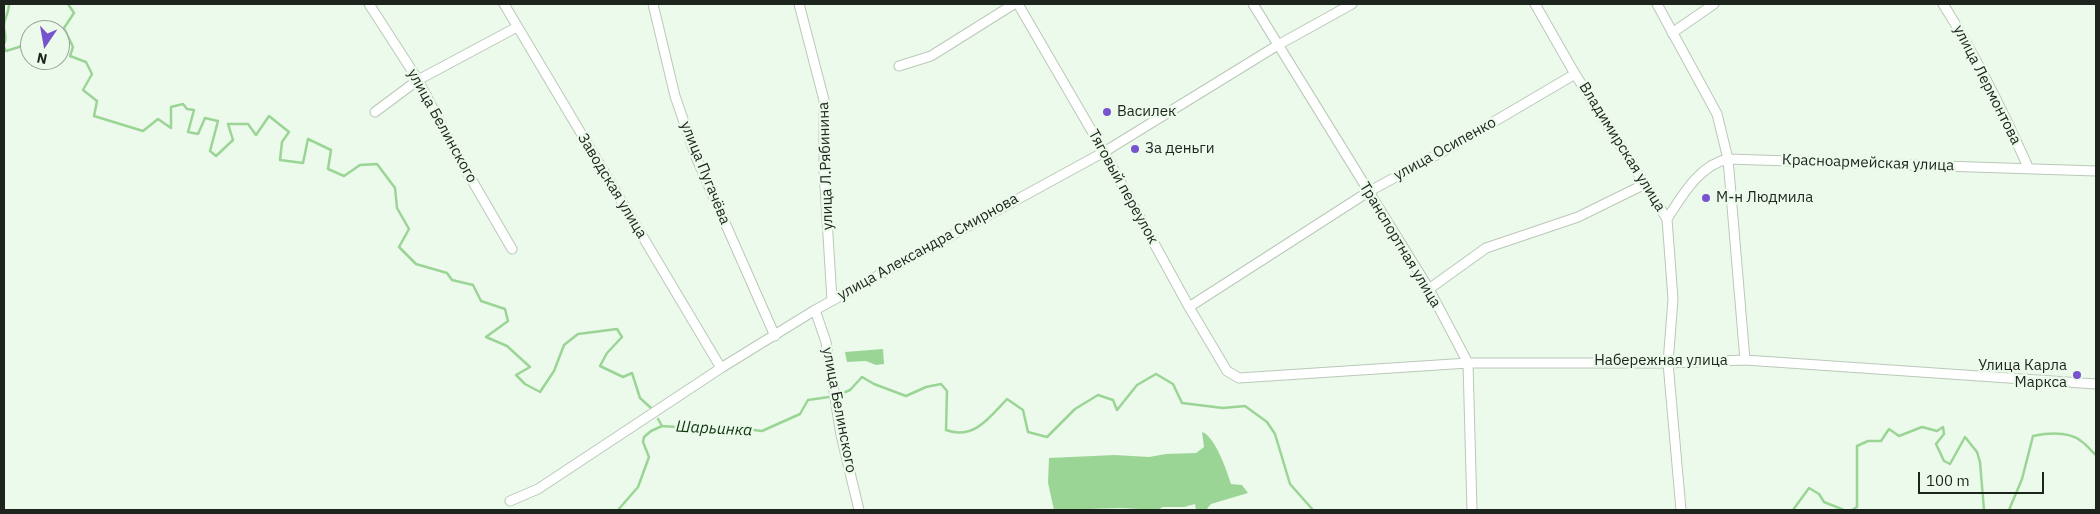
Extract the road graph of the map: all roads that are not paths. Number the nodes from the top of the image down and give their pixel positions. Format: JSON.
{"nodes":[{"id":1,"x":369,"y":4,"type":"edge"},
{"id":2,"x":504,"y":4,"type":"edge"},
{"id":3,"x":653,"y":4,"type":"edge"},
{"id":4,"x":799,"y":4,"type":"edge"},
{"id":5,"x":1014,"y":4,"type":"edge"},
{"id":6,"x":1018,"y":4,"type":"edge"},
{"id":7,"x":1253,"y":4,"type":"edge"},
{"id":8,"x":1352,"y":4,"type":"edge"},
{"id":9,"x":1535,"y":4,"type":"edge"},
{"id":10,"x":1657,"y":4,"type":"edge"},
{"id":11,"x":1714,"y":4,"type":"edge"},
{"id":12,"x":1943,"y":4,"type":"edge"},
{"id":13,"x":517,"y":27,"type":"junction"},
{"id":14,"x":1672,"y":33,"type":"junction"},
{"id":15,"x":1278,"y":45,"type":"junction"},
{"id":16,"x":899,"y":66,"type":"dead end"},
{"id":17,"x":1575,"y":74,"type":"junction"},
{"id":18,"x":418,"y":80,"type":"junction"},
{"id":19,"x":375,"y":112,"type":"dead end"},
{"id":20,"x":1104,"y":152,"type":"junction"},
{"id":21,"x":1728,"y":159,"type":"junction"},
{"id":22,"x":2028,"y":167,"type":"junction"},
{"id":23,"x":2096,"y":171,"type":"edge"},
{"id":24,"x":1645,"y":184,"type":"junction"},
{"id":25,"x":1368,"y":192,"type":"junction"},
{"id":26,"x":1667,"y":219,"type":"junction"},
{"id":27,"x":512,"y":249,"type":"dead end"},
{"id":28,"x":1429,"y":289,"type":"junction"},
{"id":29,"x":832,"y":300,"type":"junction"},
{"id":30,"x":1189,"y":307,"type":"junction"},
{"id":31,"x":815,"y":310,"type":"junction"},
{"id":32,"x":775,"y":336,"type":"junction"},
{"id":33,"x":1745,"y":360,"type":"junction"},
{"id":34,"x":1468,"y":363,"type":"junction"},
{"id":35,"x":1668,"y":363,"type":"junction"},
{"id":36,"x":721,"y":368,"type":"junction"},
{"id":37,"x":1226,"y":371,"type":"joint"},
{"id":38,"x":2096,"y":384,"type":"edge"},
{"id":39,"x":510,"y":501,"type":"dead end"},
{"id":40,"x":859,"y":510,"type":"edge"},
{"id":41,"x":1472,"y":510,"type":"edge"},
{"id":42,"x":1681,"y":510,"type":"edge"}],
"edges":[{"from":1,"to":18,"type":"street","name":"улица Белинского"},
{"from":2,"to":13,"type":"street","name":"Заводская улица"},
{"from":3,"to":32,"type":"street","name":"улица Пугачёва"},
{"from":4,"to":29,"type":"street","name":"улица Л.Рябинина"},
{"from":5,"to":16,"type":"street"},
{"from":6,"to":20,"type":"street","name":"Тяговый переулок"},
{"from":7,"to":15,"type":"street","name":"Транспортная улица"},
{"from":8,"to":15,"type":"street","name":"улица Александра Смирнова"},
{"from":9,"to":17,"type":"street","name":"Владимирская улица"},
{"from":10,"to":14,"type":"street"},
{"from":11,"to":14,"type":"street"},
{"from":12,"to":22,"type":"street","name":"улица Лермонтова"},
{"from":13,"to":18,"type":"street"},
{"from":13,"to":36,"type":"street","name":"Заводская улица"},
{"from":14,"to":21,"type":"street"},
{"from":15,"to":20,"type":"street","name":"улица Александра Смирнова"},
{"from":15,"to":25,"type":"street","name":"Транспортная улица"},
{"from":17,"to":24,"type":"street","name":"Владимирская улица"},
{"from":17,"to":25,"type":"street","name":"улица Осипенко"},
{"from":18,"to":19,"type":"street"},
{"from":18,"to":27,"type":"street","name":"улица Белинского"},
{"from":20,"to":29,"type":"street","name":"улица Александра Смирнова"},
{"from":20,"to":30,"type":"street","name":"Тяговый переулок"},
{"from":21,"to":22,"type":"street","name":"Красноармейская улица"},
{"from":21,"to":26,"type":"street","name":"Красноармейская улица"},
{"from":21,"to":33,"type":"street"},
{"from":22,"to":23,"type":"street","name":"Красноармейская улица"},
{"from":24,"to":26,"type":"street","name":"Владимирская улица"},
{"from":24,"to":28,"type":"street"},
{"from":25,"to":28,"type":"street","name":"Транспортная улица"},
{"from":25,"to":30,"type":"street","name":"улица Осипенко"},
{"from":26,"to":35,"type":"street","name":"Владимирская улица"},
{"from":28,"to":34,"type":"street","name":"Транспортная улица"},
{"from":29,"to":31,"type":"street","name":"улица Александра Смирнова"},
{"from":30,"to":37,"type":"street","name":"Тяговый переулок"},
{"from":31,"to":32,"type":"street","name":"улица Александра Смирнова"},
{"from":31,"to":40,"type":"street","name":"улица Белинского"},
{"from":32,"to":36,"type":"street","name":"улица Александра Смирнова"},
{"from":33,"to":35,"type":"street","name":"Набережная улица"},
{"from":33,"to":38,"type":"street","name":"Набережная улица"},
{"from":34,"to":35,"type":"street","name":"Набережная улица"},
{"from":34,"to":37,"type":"street","name":"Набережная улица"},
{"from":34,"to":41,"type":"street","name":"Транспортная улица"},
{"from":35,"to":42,"type":"street","name":"Владимирская улица"},
{"from":36,"to":39,"type":"street","name":"улица Александра Смирнова"}]}
